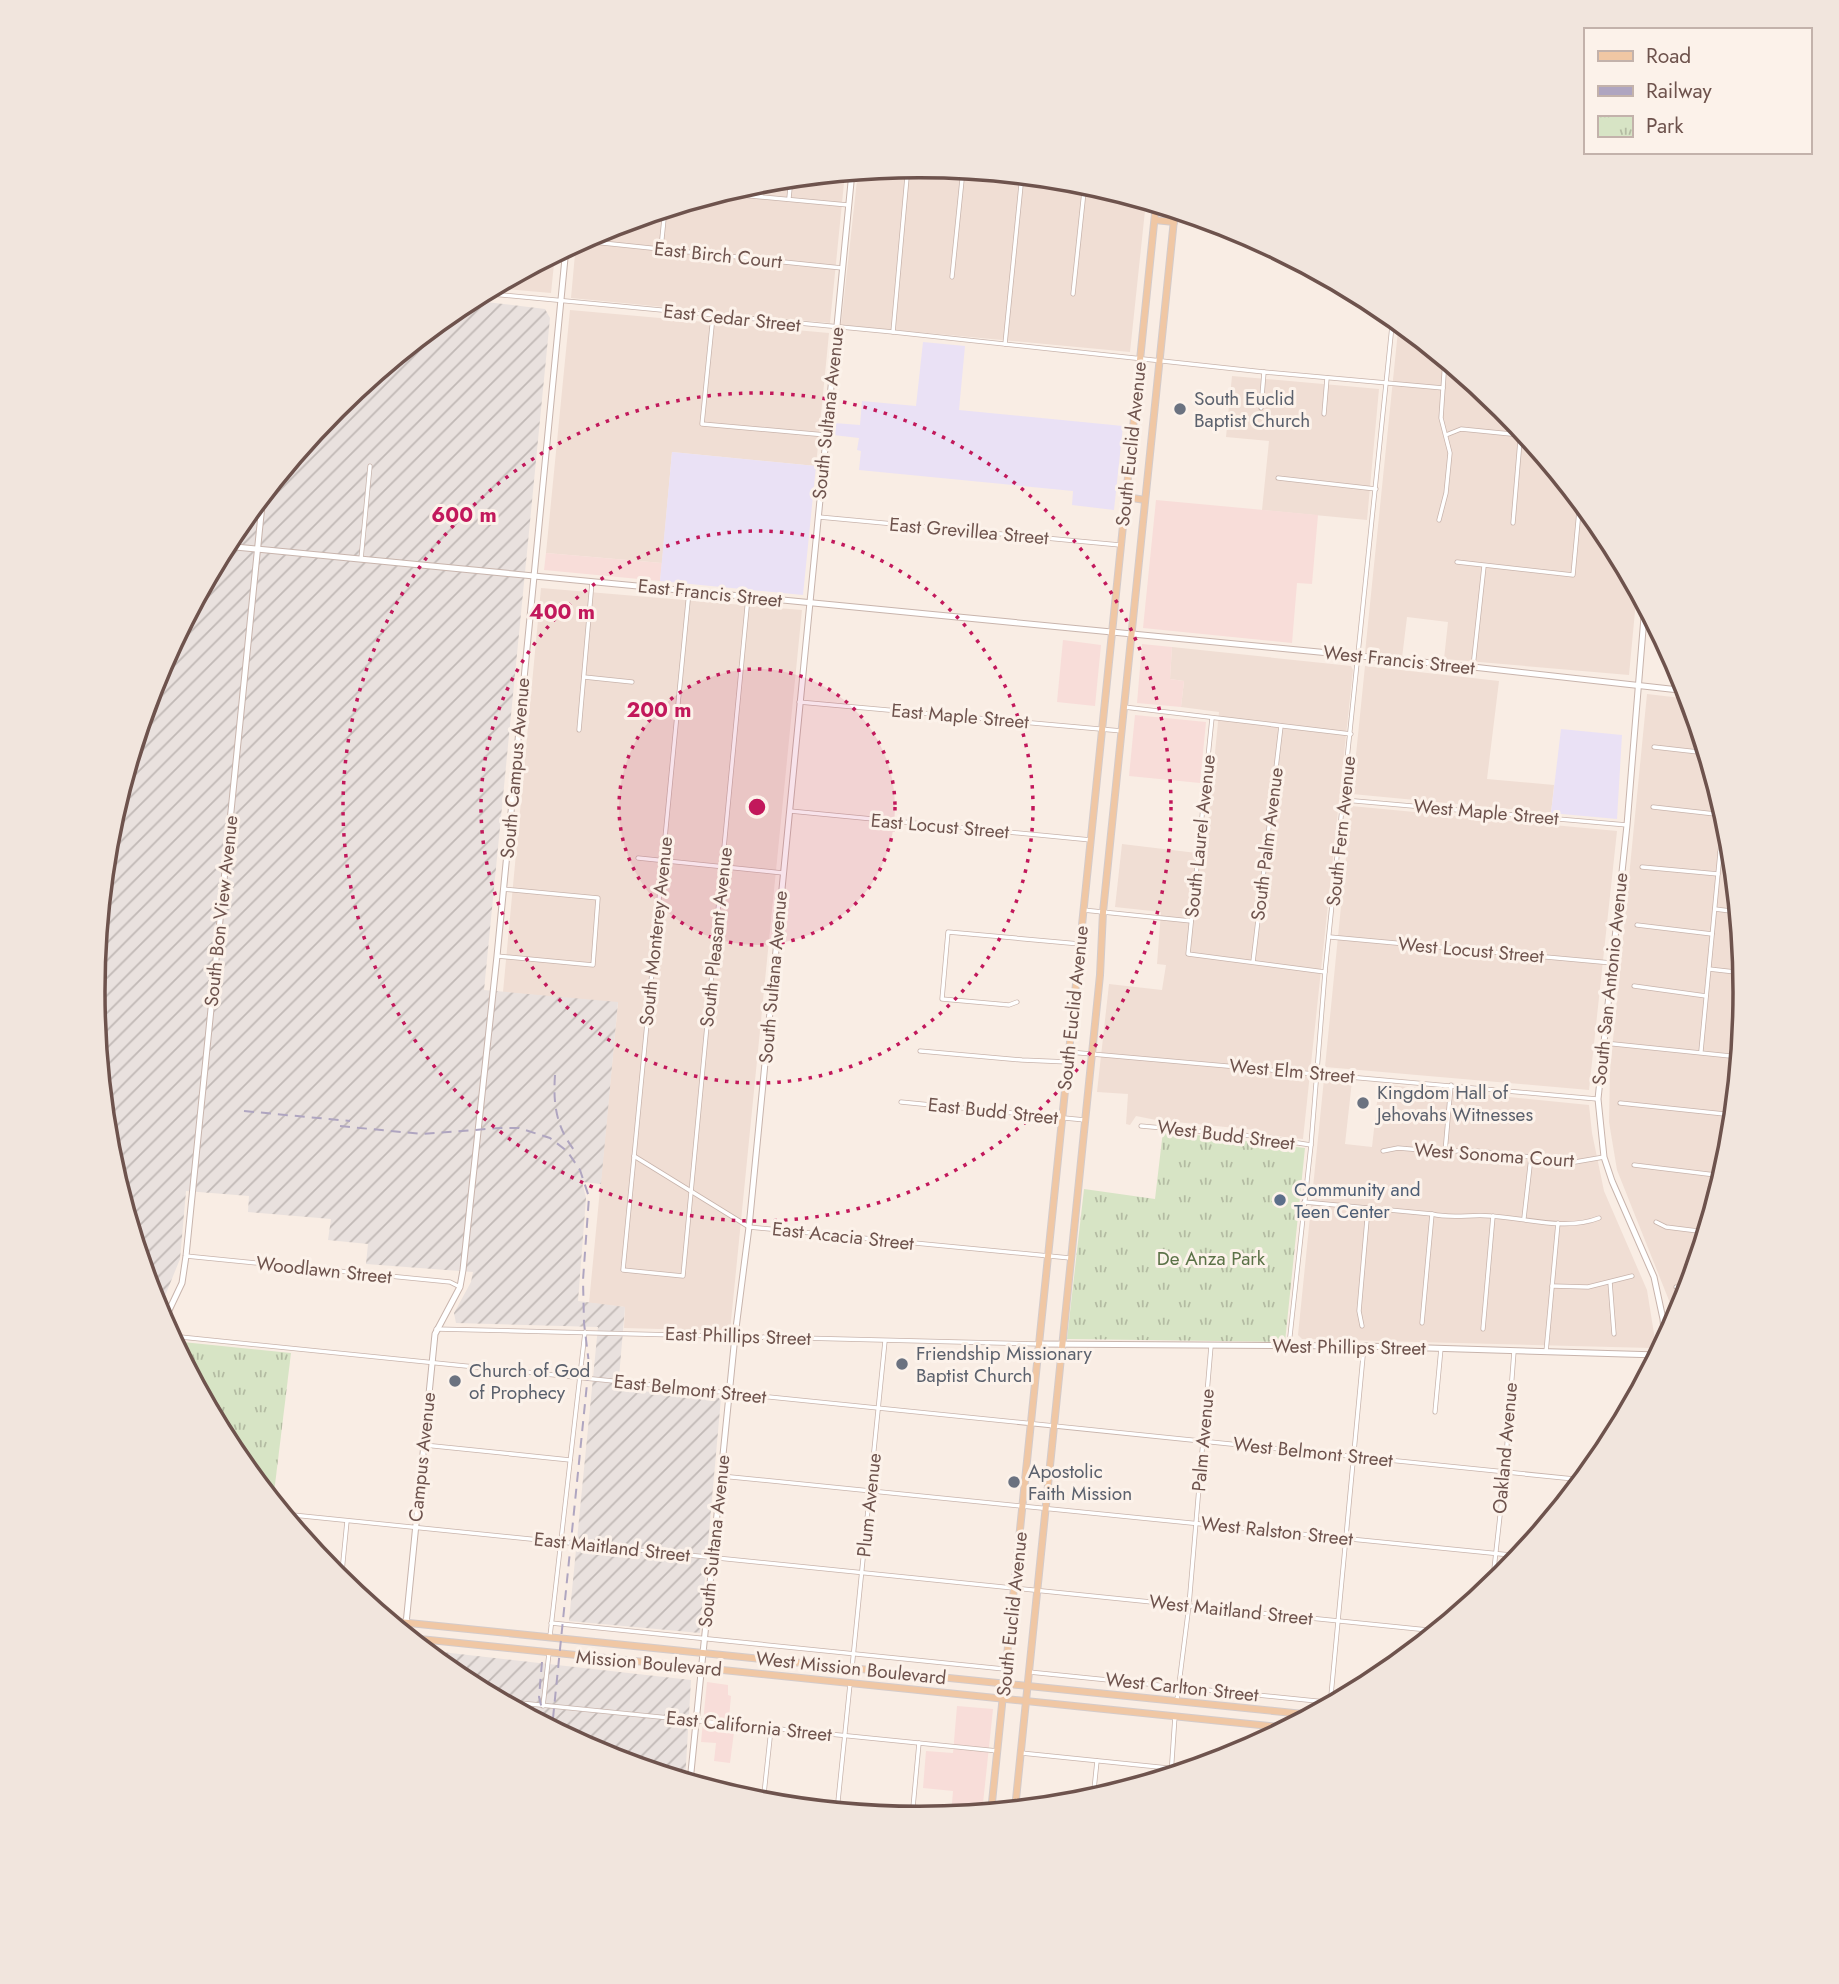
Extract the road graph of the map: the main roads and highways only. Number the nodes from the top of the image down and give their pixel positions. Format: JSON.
{"nodes":[{"id":1,"x":1155,"y":213,"type":"edge"},
{"id":2,"x":1174,"y":219,"type":"edge"},
{"id":3,"x":1154,"y":220,"type":"junction"},
{"id":4,"x":1174,"y":222,"type":"junction"},
{"id":5,"x":1126,"y":497,"type":"junction"},
{"id":6,"x":1145,"y":500,"type":"junction"},
{"id":7,"x":404,"y":1622,"type":"edge"},
{"id":8,"x":426,"y":1640,"type":"edge"},
{"id":9,"x":1005,"y":1684,"type":"junction"},
{"id":10,"x":1027,"y":1686,"type":"junction"},
{"id":11,"x":1003,"y":1698,"type":"junction"},
{"id":12,"x":1026,"y":1700,"type":"junction"},
{"id":13,"x":1297,"y":1713,"type":"edge"},
{"id":14,"x":1272,"y":1726,"type":"edge"},
{"id":15,"x":1016,"y":1801,"type":"edge"},
{"id":16,"x":992,"y":1803,"type":"edge"}],
"edges":[{"from":1,"to":3,"type":"main road","name":"South Euclid Avenue"},
{"from":2,"to":4,"type":"main road","name":"South Euclid Avenue"},
{"from":3,"to":4,"type":"main road"},
{"from":3,"to":5,"type":"main road","name":"South Euclid Avenue"},
{"from":4,"to":6,"type":"main road","name":"South Euclid Avenue"},
{"from":5,"to":6,"type":"main road"},
{"from":5,"to":9,"type":"main road","name":"South Euclid Avenue"},
{"from":6,"to":10,"type":"main road","name":"South Euclid Avenue"},
{"from":7,"to":9,"type":"main road","name":"West Mission Boulevard"},
{"from":8,"to":11,"type":"main road","name":"Mission Boulevard"},
{"from":9,"to":10,"type":"main road","name":"West Mission Boulevard"},
{"from":9,"to":11,"type":"main road","name":"South Euclid Avenue"},
{"from":10,"to":12,"type":"main road","name":"South Euclid Avenue"},
{"from":10,"to":13,"type":"main road","name":"West Mission Boulevard"},
{"from":11,"to":12,"type":"main road","name":"Mission Boulevard"},
{"from":11,"to":16,"type":"main road","name":"South Euclid Avenue"},
{"from":12,"to":14,"type":"main road"},
{"from":12,"to":15,"type":"main road","name":"South Euclid Avenue"}]}
